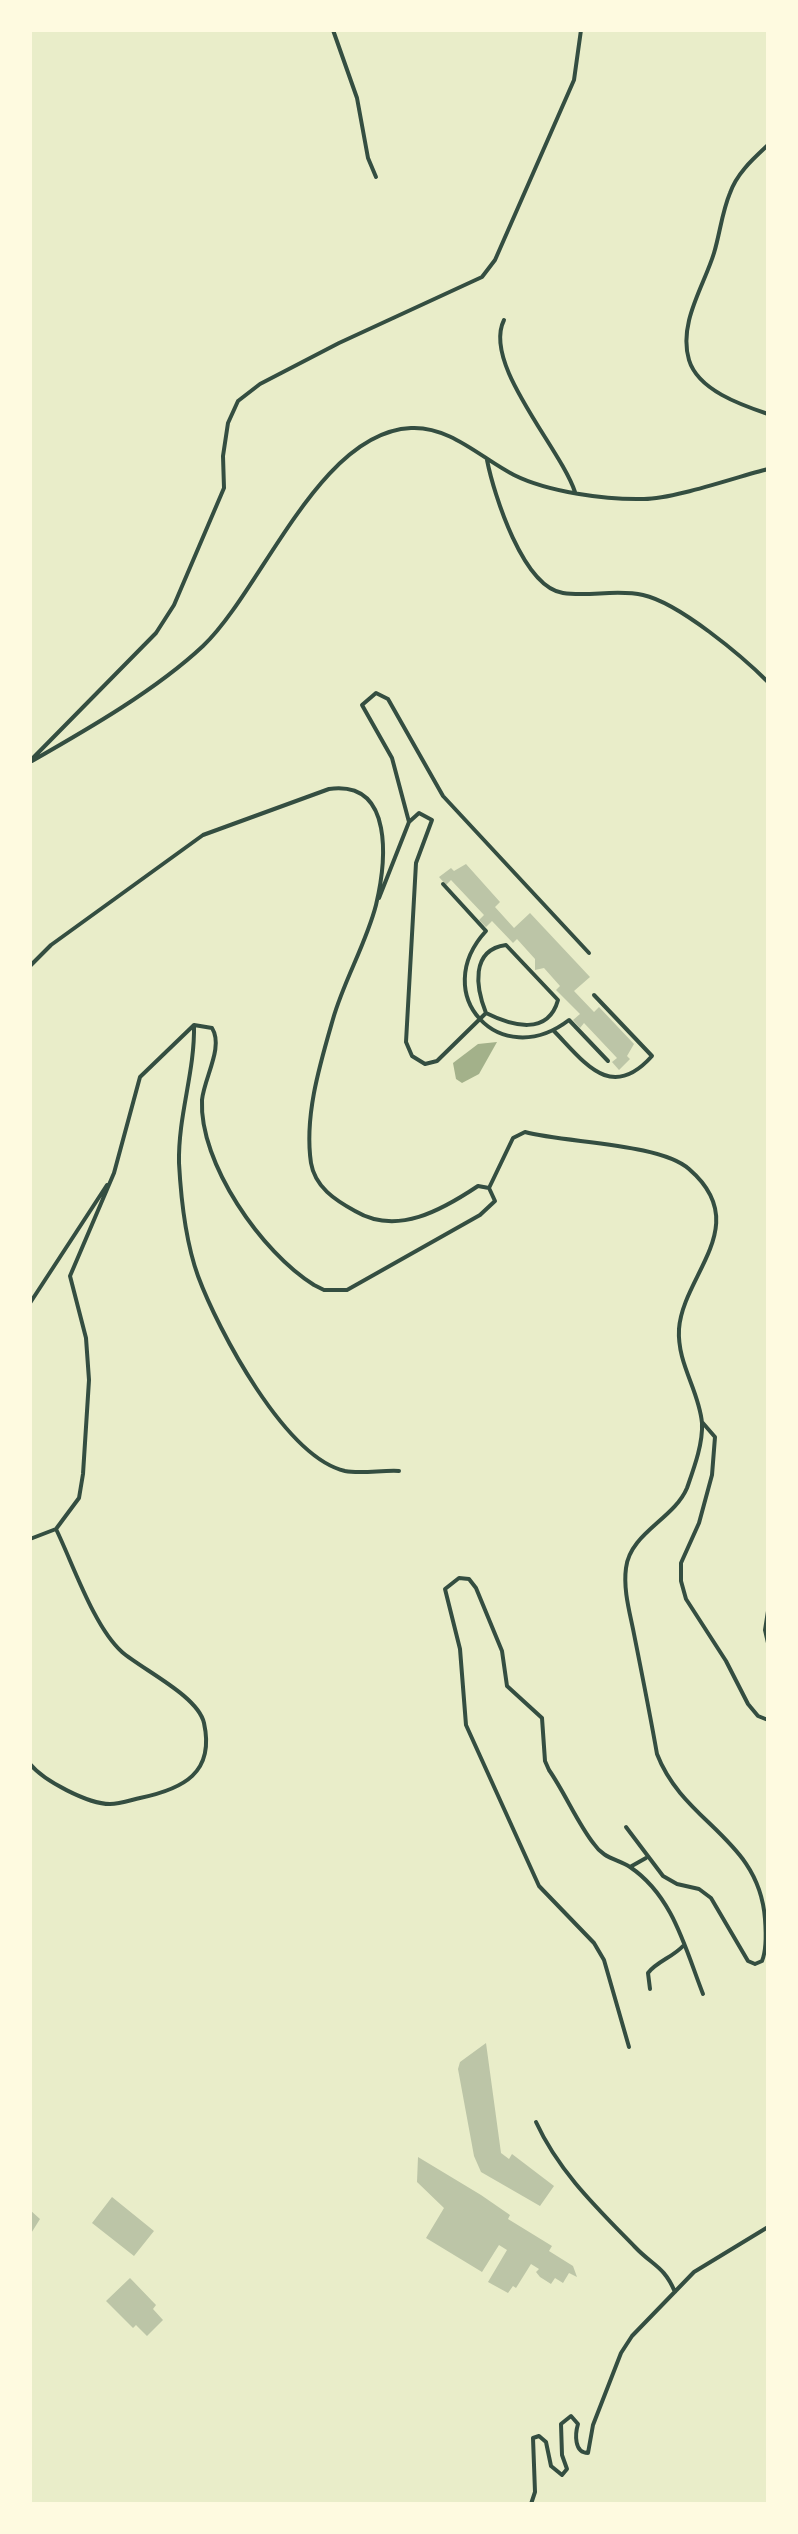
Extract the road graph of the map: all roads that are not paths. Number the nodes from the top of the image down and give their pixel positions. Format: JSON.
{"nodes":[{"id":1,"x":333,"y":30,"type":"edge"},
{"id":2,"x":581,"y":30,"type":"edge"},
{"id":3,"x":768,"y":145,"type":"edge"},
{"id":4,"x":376,"y":177,"type":"dead end"},
{"id":5,"x":504,"y":320,"type":"dead end"},
{"id":6,"x":768,"y":414,"type":"edge"},
{"id":7,"x":487,"y":460,"type":"junction"},
{"id":8,"x":768,"y":469,"type":"edge"},
{"id":9,"x":575,"y":492,"type":"junction"},
{"id":10,"x":768,"y":682,"type":"edge"},
{"id":11,"x":30,"y":762,"type":"edge"},
{"id":12,"x":409,"y":822,"type":"junction"},
{"id":13,"x":443,"y":884,"type":"dead end"},
{"id":14,"x":376,"y":904,"type":"junction"},
{"id":15,"x":589,"y":953,"type":"dead end"},
{"id":16,"x":30,"y":966,"type":"edge"},
{"id":17,"x":594,"y":995,"type":"dead end"},
{"id":18,"x":486,"y":1013,"type":"junction"},
{"id":19,"x":479,"y":1020,"type":"junction"},
{"id":20,"x":194,"y":1025,"type":"junction"},
{"id":21,"x":554,"y":1031,"type":"junction"},
{"id":22,"x":608,"y":1061,"type":"dead end"},
{"id":23,"x":114,"y":1173,"type":"junction"},
{"id":24,"x":489,"y":1188,"type":"junction"},
{"id":25,"x":30,"y":1303,"type":"edge"},
{"id":26,"x":702,"y":1422,"type":"junction"},
{"id":27,"x":399,"y":1471,"type":"dead end"},
{"id":28,"x":56,"y":1529,"type":"junction"},
{"id":29,"x":30,"y":1539,"type":"edge"},
{"id":30,"x":768,"y":1611,"type":"edge"},
{"id":31,"x":768,"y":1643,"type":"edge"},
{"id":32,"x":768,"y":1720,"type":"edge"},
{"id":33,"x":30,"y":1764,"type":"edge"},
{"id":34,"x":626,"y":1827,"type":"dead end"},
{"id":35,"x":646,"y":1858,"type":"junction"},
{"id":36,"x":630,"y":1867,"type":"junction"},
{"id":37,"x":684,"y":1945,"type":"junction"},
{"id":38,"x":650,"y":1989,"type":"dead end"},
{"id":39,"x":703,"y":1994,"type":"dead end"},
{"id":40,"x":629,"y":2047,"type":"dead end"},
{"id":41,"x":536,"y":2122,"type":"dead end"},
{"id":42,"x":768,"y":2227,"type":"edge"},
{"id":43,"x":675,"y":2292,"type":"junction"},
{"id":44,"x":531,"y":2504,"type":"edge"}],
"edges":[{"from":1,"to":4,"type":"street"},
{"from":2,"to":11,"type":"street"},
{"from":3,"to":6,"type":"street"},
{"from":5,"to":9,"type":"street"},
{"from":7,"to":9,"type":"street"},
{"from":7,"to":10,"type":"street"},
{"from":7,"to":11,"type":"street"},
{"from":8,"to":9,"type":"street"},
{"from":12,"to":14,"type":"street"},
{"from":12,"to":15,"type":"street"},
{"from":12,"to":19,"type":"street"},
{"from":13,"to":19,"type":"street"},
{"from":14,"to":16,"type":"street"},
{"from":14,"to":24,"type":"street"},
{"from":17,"to":21,"type":"street"},
{"from":18,"to":18,"type":"street"},
{"from":18,"to":19,"type":"street"},
{"from":19,"to":21,"type":"street"},
{"from":20,"to":23,"type":"street"},
{"from":20,"to":24,"type":"street"},
{"from":20,"to":27,"type":"street"},
{"from":21,"to":22,"type":"street"},
{"from":23,"to":25,"type":"street"},
{"from":23,"to":28,"type":"street"},
{"from":24,"to":26,"type":"street"},
{"from":26,"to":32,"type":"street"},
{"from":26,"to":35,"type":"street"},
{"from":28,"to":29,"type":"street"},
{"from":28,"to":33,"type":"street"},
{"from":30,"to":31,"type":"street"},
{"from":34,"to":35,"type":"street"},
{"from":35,"to":36,"type":"street"},
{"from":36,"to":37,"type":"street"},
{"from":36,"to":40,"type":"street"},
{"from":37,"to":38,"type":"street"},
{"from":37,"to":39,"type":"street"},
{"from":41,"to":43,"type":"street"},
{"from":42,"to":43,"type":"street"},
{"from":43,"to":44,"type":"street"}]}
